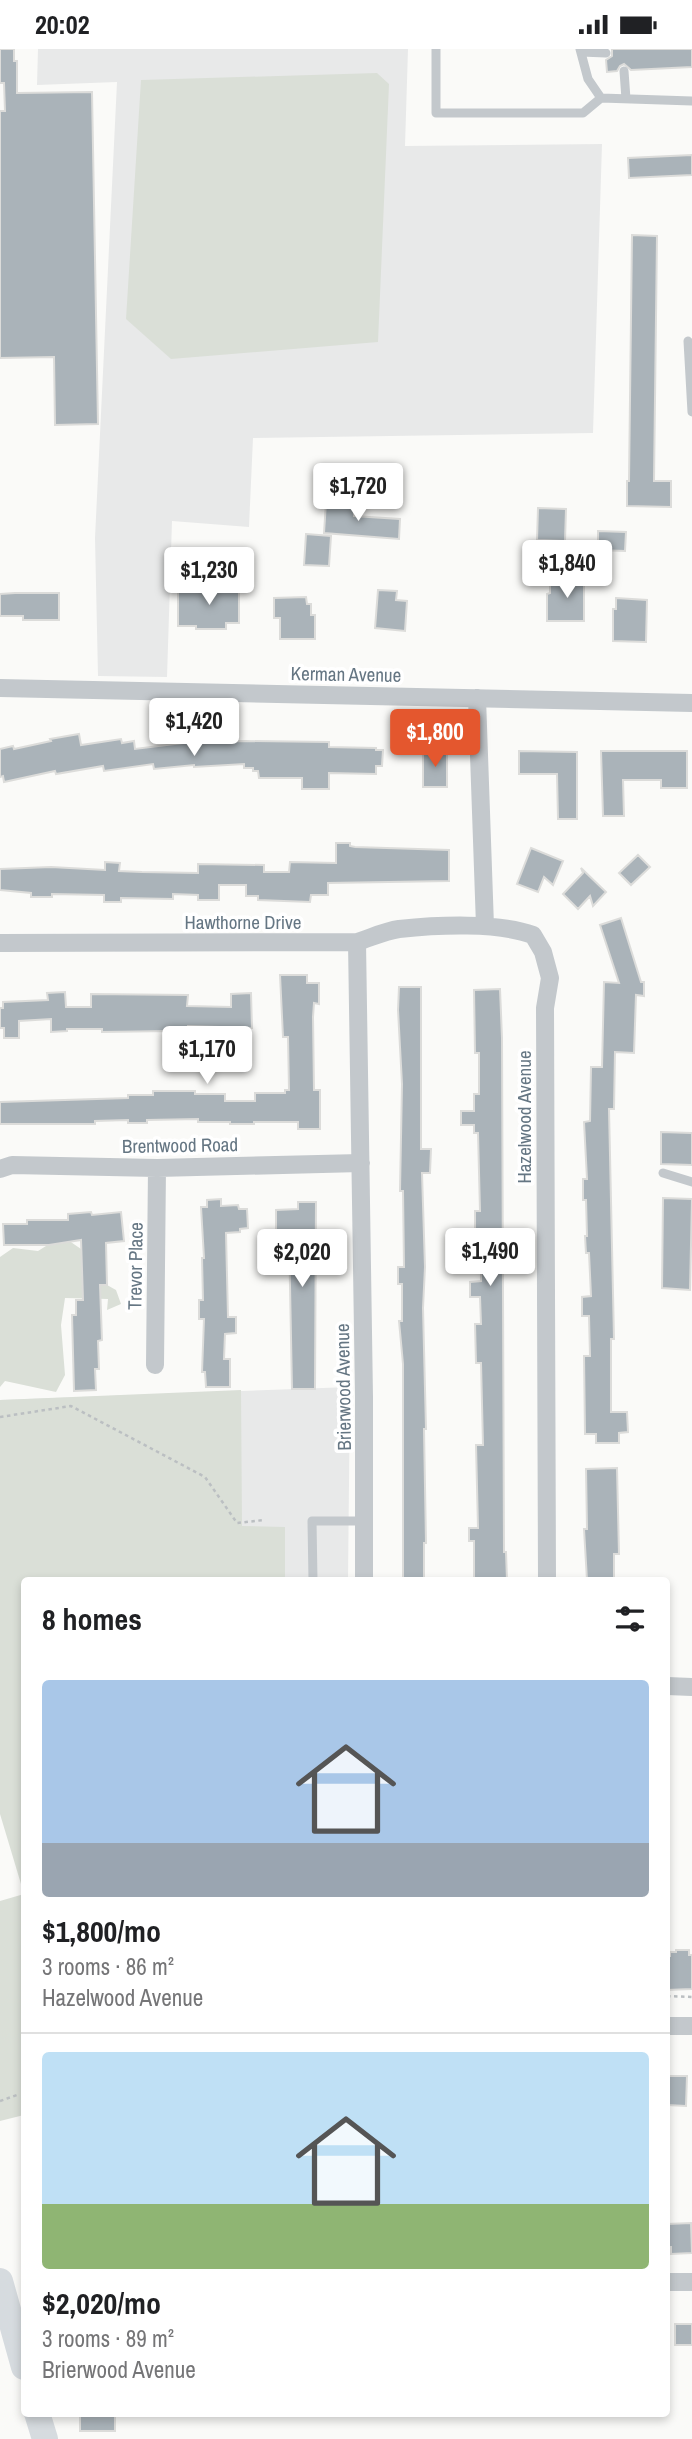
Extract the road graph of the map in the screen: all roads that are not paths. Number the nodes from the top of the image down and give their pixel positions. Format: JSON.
{"nodes":[{"id":1,"x":436,"y":49,"type":"edge"},
{"id":2,"x":581,"y":51,"type":"edge"},
{"id":3,"x":606,"y":53,"type":"dead end"},
{"id":4,"x":624,"y":71,"type":"dead end"},
{"id":5,"x":601,"y":98,"type":"junction"},
{"id":6,"x":626,"y":99,"type":"junction"},
{"id":7,"x":692,"y":101,"type":"edge"},
{"id":8,"x":688,"y":341,"type":"dead end"},
{"id":9,"x":692,"y":412,"type":"edge"},
{"id":10,"x":0,"y":688,"type":"edge"},
{"id":11,"x":477,"y":698,"type":"junction"},
{"id":12,"x":692,"y":703,"type":"edge"},
{"id":13,"x":485,"y":926,"type":"junction"},
{"id":14,"x":357,"y":942,"type":"junction"},
{"id":15,"x":0,"y":943,"type":"edge"},
{"id":16,"x":361,"y":1163,"type":"junction"},
{"id":17,"x":157,"y":1168,"type":"junction"},
{"id":18,"x":0,"y":1169,"type":"edge"},
{"id":19,"x":663,"y":1173,"type":"dead end"},
{"id":20,"x":692,"y":1182,"type":"edge"},
{"id":21,"x":155,"y":1365,"type":"dead end"},
{"id":22,"x":365,"y":1521,"type":"junction"},
{"id":23,"x":313,"y":1577,"type":"edge"},
{"id":24,"x":364,"y":1577,"type":"edge"},
{"id":25,"x":547,"y":1577,"type":"edge"},
{"id":26,"x":670,"y":1686,"type":"edge"},
{"id":27,"x":692,"y":1687,"type":"edge"},
{"id":28,"x":670,"y":2026,"type":"edge"},
{"id":29,"x":692,"y":2026,"type":"edge"},
{"id":30,"x":0,"y":2281,"type":"edge"},
{"id":31,"x":670,"y":2282,"type":"edge"},
{"id":32,"x":692,"y":2283,"type":"edge"},
{"id":33,"x":20,"y":2332,"type":"edge"},
{"id":34,"x":38,"y":2417,"type":"edge"},
{"id":35,"x":44,"y":2439,"type":"edge"}],
"edges":[{"from":1,"to":5,"type":"lane"},
{"from":2,"to":3,"type":"lane"},
{"from":2,"to":5,"type":"lane"},
{"from":4,"to":6,"type":"lane"},
{"from":5,"to":6,"type":"lane"},
{"from":6,"to":7,"type":"lane"},
{"from":8,"to":9,"type":"lane"},
{"from":10,"to":11,"type":"street","name":"Kerman Avenue"},
{"from":11,"to":12,"type":"street","name":"Kerman Avenue"},
{"from":11,"to":13,"type":"street"},
{"from":13,"to":14,"type":"street","name":"Hawthorne Drive"},
{"from":13,"to":25,"type":"street","name":"Hazelwood Avenue"},
{"from":14,"to":15,"type":"street","name":"Hawthorne Drive"},
{"from":14,"to":16,"type":"street","name":"Brierwood Avenue"},
{"from":16,"to":17,"type":"street","name":"Brentwood Road"},
{"from":16,"to":22,"type":"street","name":"Brierwood Avenue"},
{"from":17,"to":18,"type":"street","name":"Brentwood Road"},
{"from":17,"to":21,"type":"street","name":"Trevor Place"},
{"from":19,"to":20,"type":"lane"},
{"from":22,"to":23,"type":"lane"},
{"from":22,"to":24,"type":"street","name":"Brierwood Avenue"},
{"from":26,"to":27,"type":"street"},
{"from":28,"to":29,"type":"street"},
{"from":30,"to":33,"type":"main road"},
{"from":31,"to":32,"type":"street"},
{"from":34,"to":35,"type":"main road"}]}
